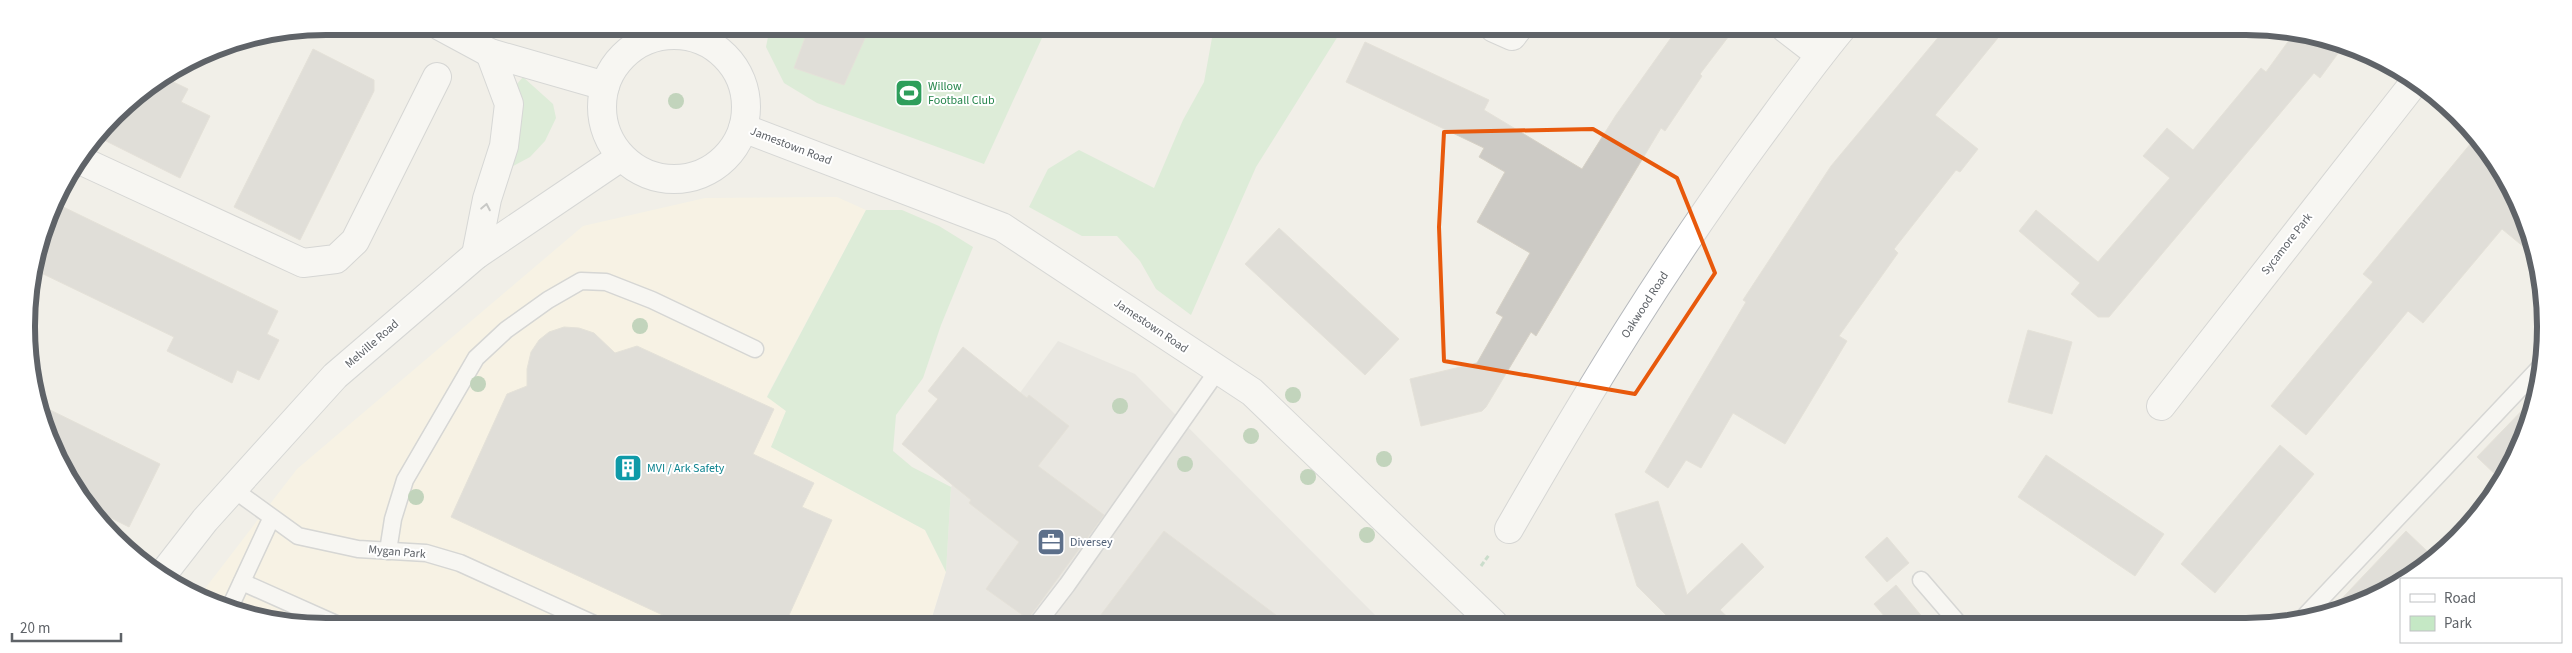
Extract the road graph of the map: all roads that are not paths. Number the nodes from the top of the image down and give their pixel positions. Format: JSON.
{"nodes":[{"id":1,"x":457,"y":35,"type":"edge"},
{"id":2,"x":680,"y":35,"type":"edge"},
{"id":3,"x":709,"y":35,"type":"edge"},
{"id":4,"x":1794,"y":35,"type":"edge"},
{"id":5,"x":1836,"y":35,"type":"edge"},
{"id":6,"x":490,"y":53,"type":"junction"},
{"id":7,"x":1820,"y":55,"type":"junction"},
{"id":8,"x":437,"y":77,"type":"dead end"},
{"id":9,"x":605,"y":86,"type":"junction"},
{"id":10,"x":2411,"y":86,"type":"edge"},
{"id":11,"x":743,"y":128,"type":"junction"},
{"id":12,"x":621,"y":157,"type":"junction"},
{"id":13,"x":86,"y":163,"type":"edge"},
{"id":14,"x":476,"y":254,"type":"junction"},
{"id":15,"x":755,"y":349,"type":"dead end"},
{"id":16,"x":1218,"y":370,"type":"junction"},
{"id":17,"x":2533,"y":375,"type":"edge"},
{"id":18,"x":2161,"y":406,"type":"dead end"},
{"id":19,"x":232,"y":489,"type":"junction"},
{"id":20,"x":271,"y":519,"type":"junction"},
{"id":21,"x":1509,"y":529,"type":"road end"},
{"id":22,"x":388,"y":551,"type":"junction"},
{"id":23,"x":166,"y":569,"type":"edge"},
{"id":24,"x":1921,"y":580,"type":"dead end"},
{"id":25,"x":242,"y":582,"type":"junction"},
{"id":26,"x":233,"y":603,"type":"edge"},
{"id":27,"x":2310,"y":610,"type":"edge"},
{"id":28,"x":322,"y":618,"type":"edge"},
{"id":29,"x":581,"y":618,"type":"edge"},
{"id":30,"x":1042,"y":618,"type":"edge"},
{"id":31,"x":1488,"y":618,"type":"edge"},
{"id":32,"x":1954,"y":618,"type":"edge"}],
"edges":[{"from":1,"to":6,"type":"street"},
{"from":2,"to":9,"type":"street"},
{"from":3,"to":11,"type":"street"},
{"from":4,"to":7,"type":"street"},
{"from":5,"to":7,"type":"street","name":"Oakwood Road"},
{"from":6,"to":9,"type":"street"},
{"from":14,"to":6,"type":"street","one_way":true},
{"from":7,"to":21,"type":"street","name":"Oakwood Road"},
{"from":8,"to":13,"type":"street"},
{"from":9,"to":12,"type":"street"},
{"from":10,"to":18,"type":"street","name":"Sycamore Park"},
{"from":11,"to":12,"type":"street"},
{"from":11,"to":16,"type":"street","name":"Jamestown Road"},
{"from":12,"to":14,"type":"street","name":"Melville Road"},
{"from":14,"to":19,"type":"street","name":"Melville Road"},
{"from":15,"to":22,"type":"lane"},
{"from":16,"to":30,"type":"lane"},
{"from":16,"to":31,"type":"street","name":"Jamestown Road"},
{"from":17,"to":27,"type":"lane"},
{"from":19,"to":20,"type":"lane","name":"Mygan Park"},
{"from":19,"to":23,"type":"street","name":"Melville Road"},
{"from":20,"to":22,"type":"lane","name":"Mygan Park"},
{"from":20,"to":25,"type":"lane"},
{"from":22,"to":29,"type":"lane","name":"Mygan Park"},
{"from":24,"to":32,"type":"lane"},
{"from":25,"to":26,"type":"lane"},
{"from":25,"to":28,"type":"lane"}]}
